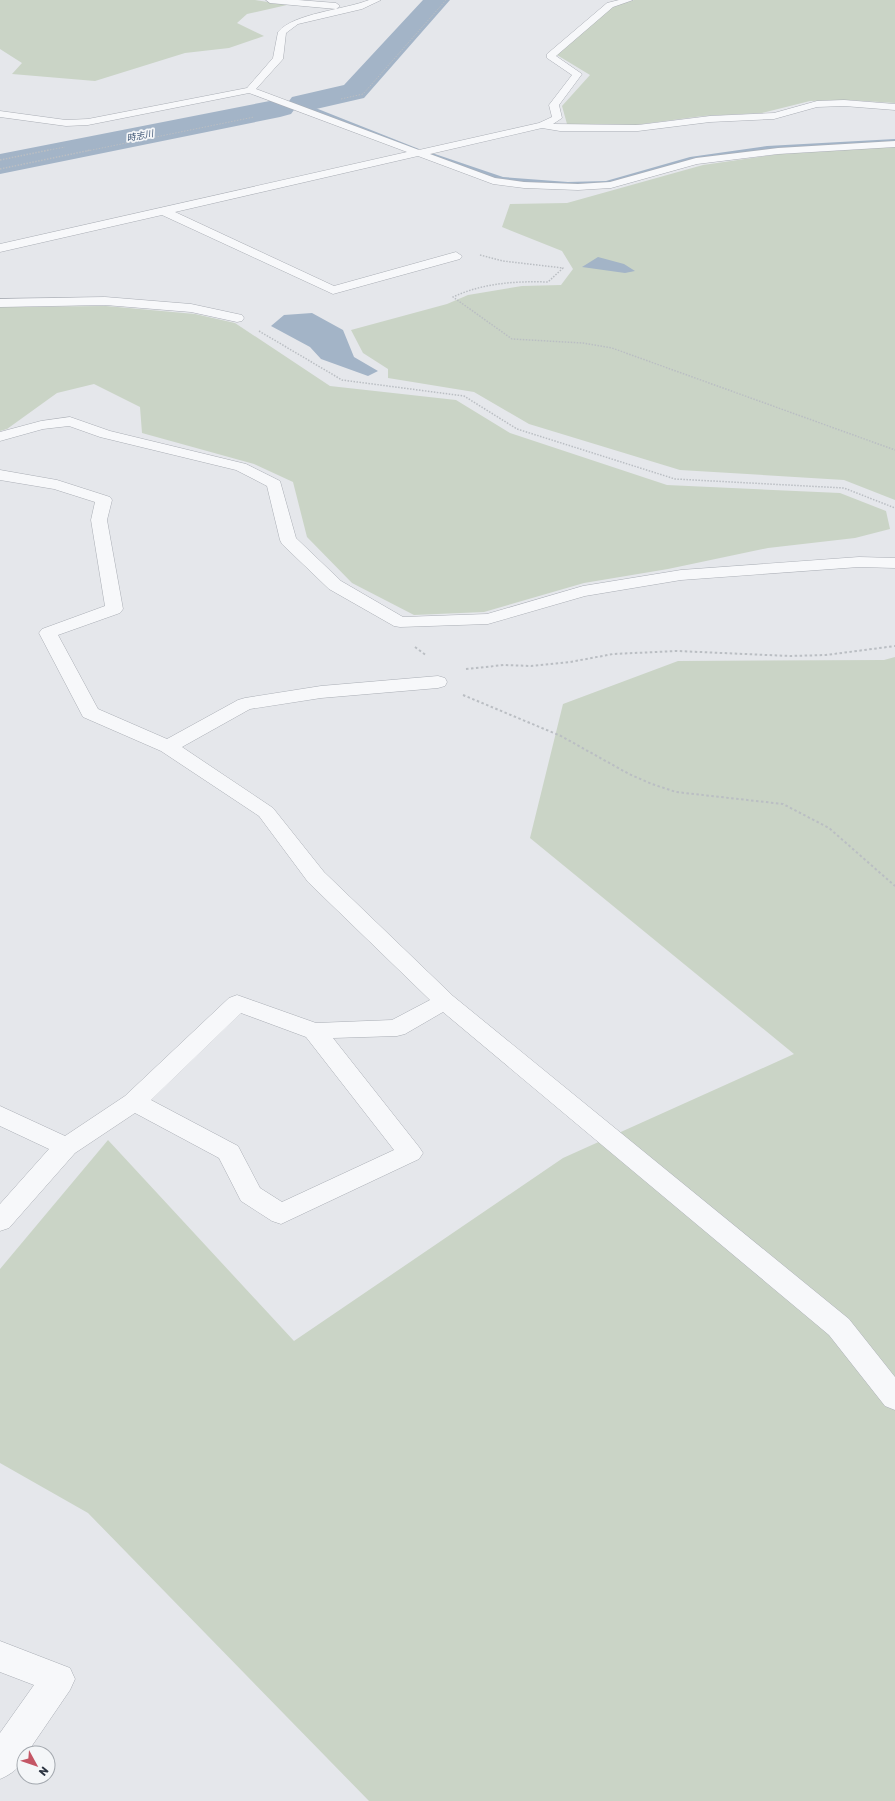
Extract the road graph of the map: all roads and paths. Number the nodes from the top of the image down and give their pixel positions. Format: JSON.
{"nodes":[{"id":1,"x":270,"y":0,"type":"edge"},
{"id":2,"x":377,"y":0,"type":"edge"},
{"id":3,"x":628,"y":0,"type":"edge"},
{"id":4,"x":359,"y":7,"type":"junction"},
{"id":5,"x":250,"y":90,"type":"junction"},
{"id":6,"x":895,"y":107,"type":"edge"},
{"id":7,"x":0,"y":114,"type":"edge"},
{"id":8,"x":542,"y":125,"type":"junction"},
{"id":9,"x":895,"y":144,"type":"edge"},
{"id":10,"x":418,"y":154,"type":"junction"},
{"id":11,"x":166,"y":212,"type":"junction"},
{"id":12,"x":0,"y":248,"type":"edge"},
{"id":13,"x":456,"y":256,"type":"joint"},
{"id":14,"x":0,"y":303,"type":"edge"},
{"id":15,"x":237,"y":318,"type":"joint"},
{"id":16,"x":0,"y":436,"type":"edge"},
{"id":17,"x":895,"y":450,"type":"edge"},
{"id":18,"x":0,"y":475,"type":"edge"},
{"id":19,"x":895,"y":508,"type":"edge"},
{"id":20,"x":895,"y":563,"type":"edge"},
{"id":21,"x":400,"y":622,"type":"junction"},
{"id":22,"x":895,"y":646,"type":"edge"},
{"id":23,"x":466,"y":669,"type":"dead end"},
{"id":24,"x":438,"y":682,"type":"junction"},
{"id":25,"x":168,"y":747,"type":"junction"},
{"id":26,"x":895,"y":886,"type":"edge"},
{"id":27,"x":445,"y":1001,"type":"junction"},
{"id":28,"x":314,"y":1031,"type":"junction"},
{"id":29,"x":134,"y":1102,"type":"junction"},
{"id":30,"x":0,"y":1114,"type":"edge"},
{"id":31,"x":66,"y":1147,"type":"junction"},
{"id":32,"x":0,"y":1221,"type":"edge"},
{"id":33,"x":895,"y":1398,"type":"edge"},
{"id":34,"x":0,"y":1656,"type":"edge"},
{"id":35,"x":0,"y":1762,"type":"edge"}],
"edges":[{"from":1,"to":4,"type":"street"},
{"from":2,"to":4,"type":"street"},
{"from":3,"to":8,"type":"street"},
{"from":4,"to":5,"type":"street"},
{"from":5,"to":7,"type":"street"},
{"from":5,"to":10,"type":"street"},
{"from":6,"to":8,"type":"street"},
{"from":8,"to":10,"type":"street"},
{"from":9,"to":10,"type":"street"},
{"from":10,"to":11,"type":"street"},
{"from":11,"to":12,"type":"street"},
{"from":11,"to":13,"type":"street"},
{"from":13,"to":17,"type":"path"},
{"from":14,"to":15,"type":"street"},
{"from":15,"to":19,"type":"path"},
{"from":16,"to":21,"type":"street"},
{"from":18,"to":25,"type":"street"},
{"from":20,"to":21,"type":"street"},
{"from":21,"to":24,"type":"path"},
{"from":22,"to":23,"type":"path"},
{"from":24,"to":25,"type":"street"},
{"from":24,"to":26,"type":"path"},
{"from":25,"to":27,"type":"street"},
{"from":27,"to":28,"type":"street"},
{"from":27,"to":33,"type":"street"},
{"from":28,"to":29,"type":"street"},
{"from":28,"to":29,"type":"street"},
{"from":29,"to":31,"type":"street"},
{"from":30,"to":31,"type":"street"},
{"from":31,"to":32,"type":"street"},
{"from":34,"to":35,"type":"street"}]}
